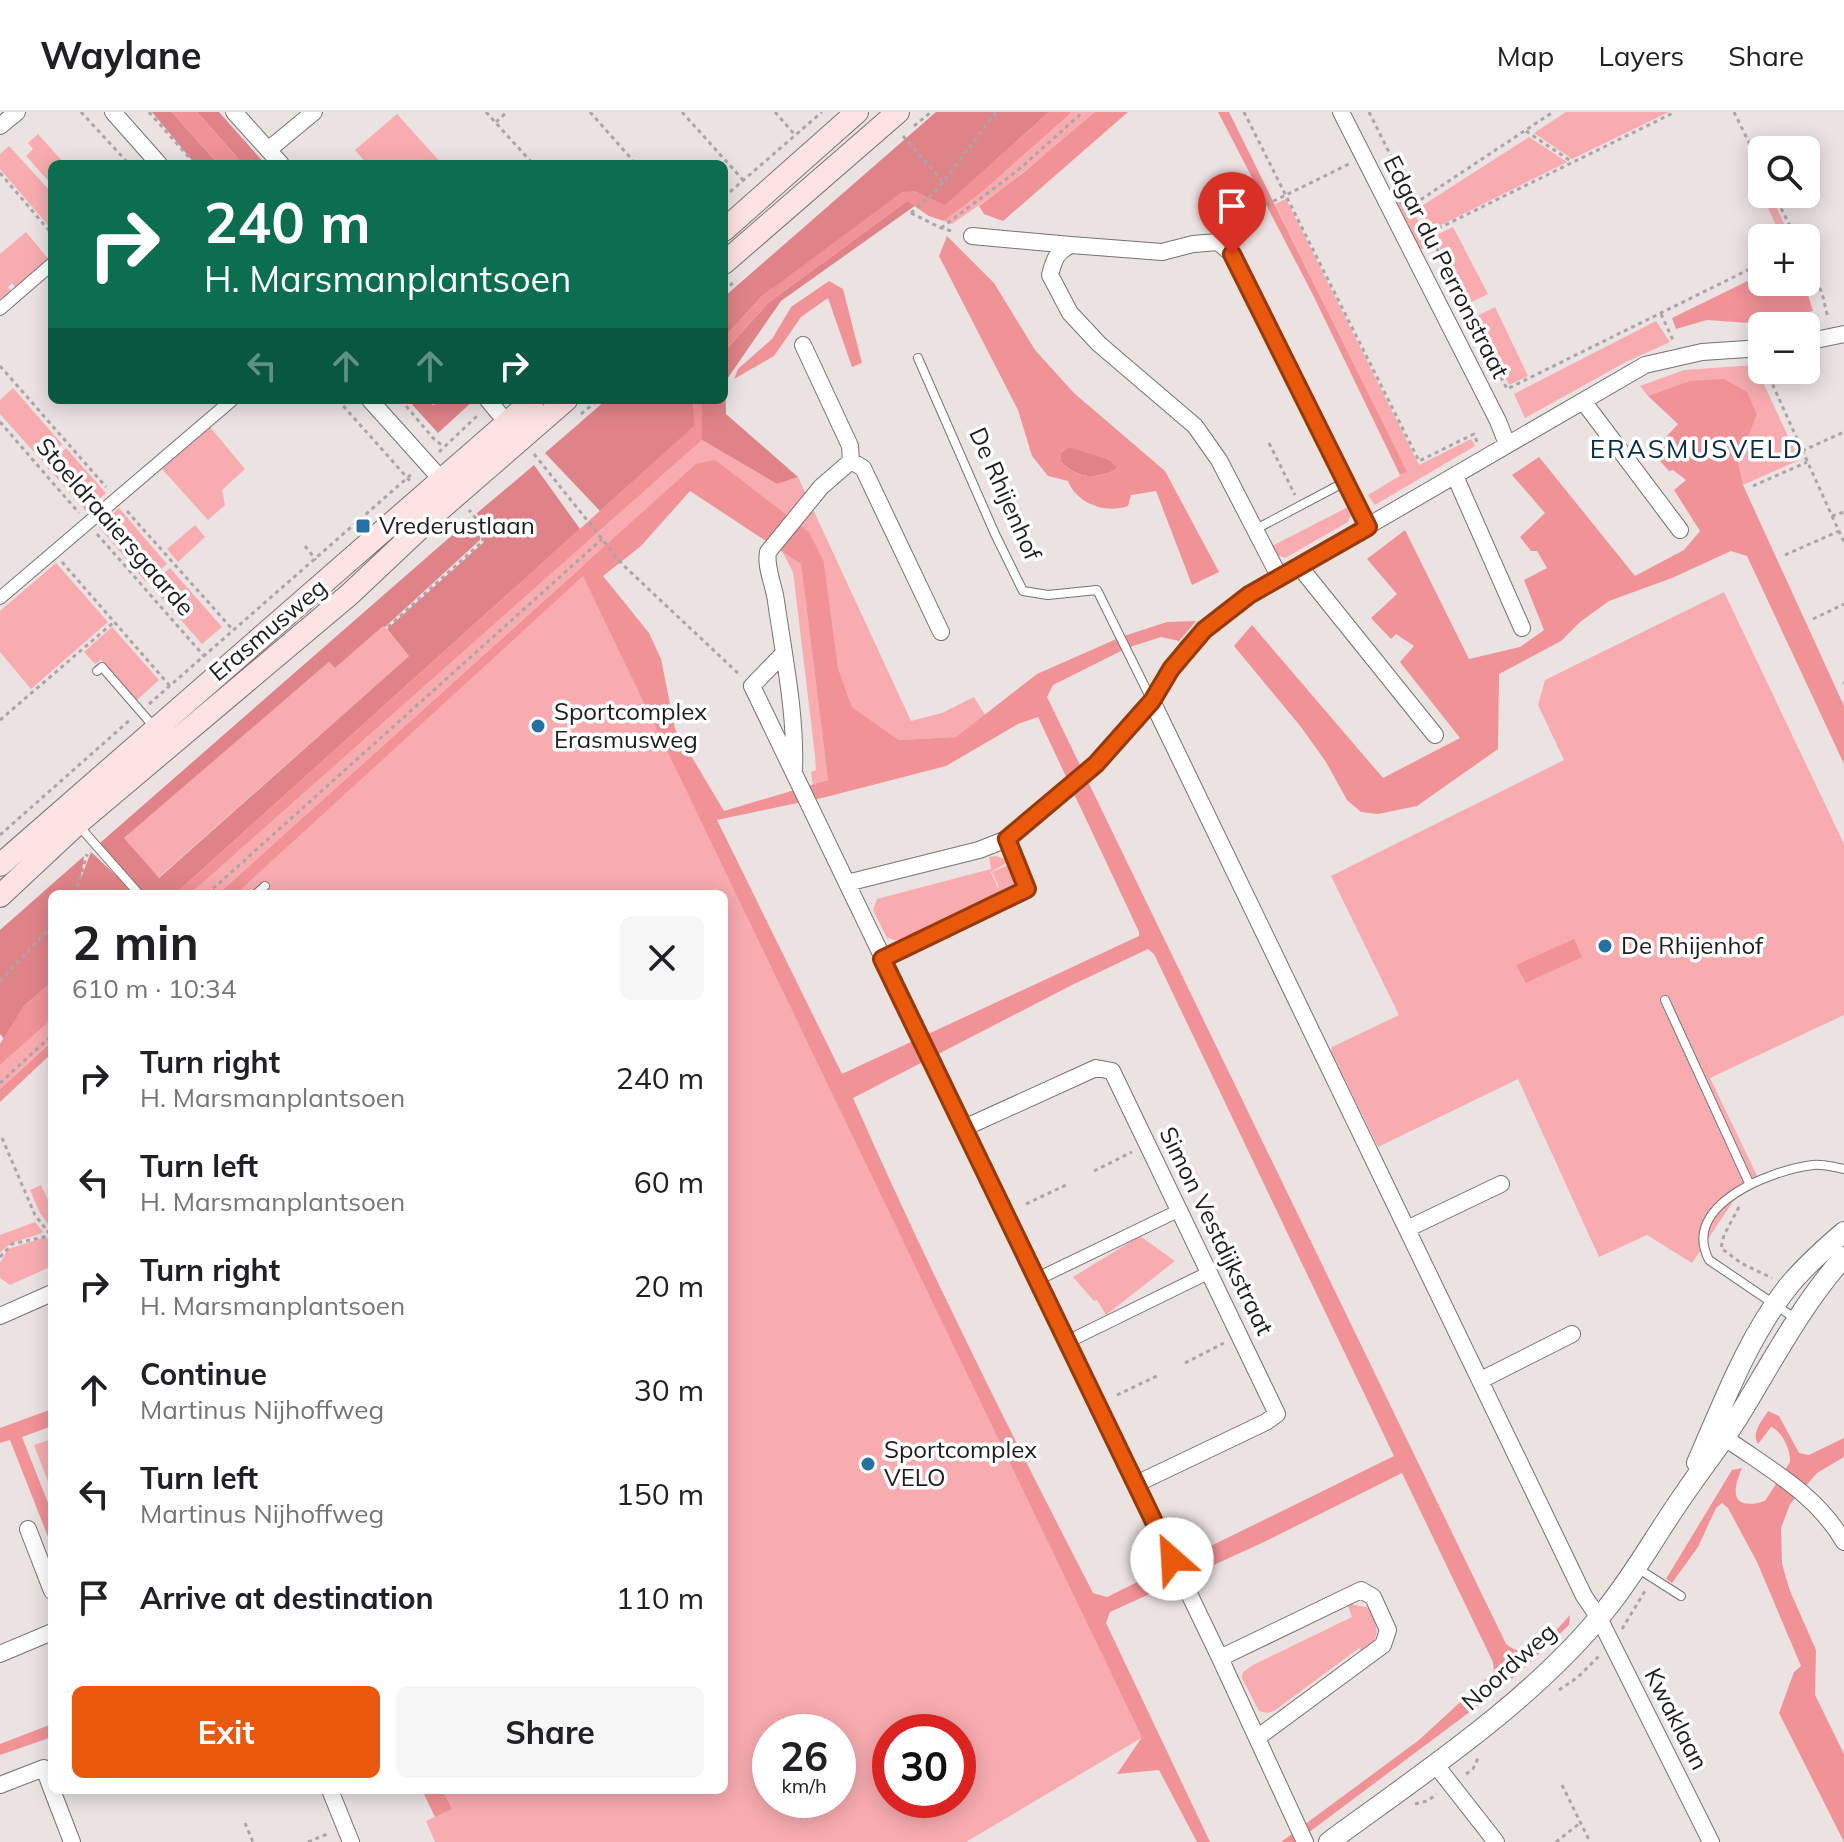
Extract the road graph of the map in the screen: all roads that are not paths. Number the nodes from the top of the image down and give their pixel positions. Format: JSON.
{"nodes":[{"id":1,"x":17,"y":112,"type":"edge"},
{"id":2,"x":113,"y":112,"type":"edge"},
{"id":3,"x":234,"y":112,"type":"edge"},
{"id":4,"x":314,"y":112,"type":"edge"},
{"id":5,"x":857,"y":112,"type":"edge"},
{"id":6,"x":898,"y":112,"type":"edge"},
{"id":7,"x":1341,"y":112,"type":"edge"},
{"id":8,"x":0,"y":126,"type":"edge"},
{"id":9,"x":268,"y":150,"type":"junction"},
{"id":10,"x":155,"y":160,"type":"edge"},
{"id":11,"x":277,"y":160,"type":"edge"},
{"id":12,"x":728,"y":226,"type":"edge"},
{"id":13,"x":972,"y":236,"type":"dead end"},
{"id":14,"x":1029,"y":241,"type":"junction"},
{"id":15,"x":1071,"y":245,"type":"junction"},
{"id":16,"x":728,"y":260,"type":"edge"},
{"id":17,"x":48,"y":267,"type":"edge"},
{"id":18,"x":1050,"y":275,"type":"junction"},
{"id":19,"x":0,"y":309,"type":"edge"},
{"id":20,"x":803,"y":345,"type":"dead end"},
{"id":21,"x":1748,"y":349,"type":"edge"},
{"id":22,"x":918,"y":358,"type":"dead end"},
{"id":23,"x":1583,"y":401,"type":"junction"},
{"id":24,"x":227,"y":404,"type":"edge"},
{"id":25,"x":374,"y":404,"type":"edge"},
{"id":26,"x":492,"y":404,"type":"edge"},
{"id":27,"x":531,"y":404,"type":"edge"},
{"id":28,"x":559,"y":404,"type":"edge"},
{"id":29,"x":514,"y":431,"type":"junction"},
{"id":30,"x":1507,"y":444,"type":"junction"},
{"id":31,"x":851,"y":461,"type":"junction"},
{"id":32,"x":1455,"y":476,"type":"junction"},
{"id":33,"x":1345,"y":482,"type":"junction"},
{"id":34,"x":449,"y":488,"type":"junction"},
{"id":35,"x":1368,"y":527,"type":"junction"},
{"id":36,"x":1256,"y":529,"type":"junction"},
{"id":37,"x":1680,"y":530,"type":"dead end"},
{"id":38,"x":1299,"y":566,"type":"junction"},
{"id":39,"x":1280,"y":578,"type":"junction"},
{"id":40,"x":0,"y":598,"type":"edge"},
{"id":41,"x":1522,"y":628,"type":"dead end"},
{"id":42,"x":941,"y":632,"type":"dead end"},
{"id":43,"x":783,"y":654,"type":"junction"},
{"id":44,"x":97,"y":671,"type":"dead end"},
{"id":45,"x":1152,"y":701,"type":"junction"},
{"id":46,"x":156,"y":729,"type":"junction"},
{"id":47,"x":1435,"y":735,"type":"dead end"},
{"id":48,"x":795,"y":775,"type":"junction"},
{"id":49,"x":77,"y":824,"type":"junction"},
{"id":50,"x":1007,"y":839,"type":"junction"},
{"id":51,"x":0,"y":865,"type":"edge"},
{"id":52,"x":847,"y":883,"type":"junction"},
{"id":53,"x":265,"y":886,"type":"dead end"},
{"id":54,"x":135,"y":890,"type":"edge"},
{"id":55,"x":260,"y":890,"type":"edge"},
{"id":56,"x":0,"y":896,"type":"edge"},
{"id":57,"x":882,"y":959,"type":"junction"},
{"id":58,"x":1665,"y":1000,"type":"dead end"},
{"id":59,"x":964,"y":1128,"type":"junction"},
{"id":60,"x":1844,"y":1169,"type":"edge"},
{"id":61,"x":1749,"y":1183,"type":"junction"},
{"id":62,"x":1501,"y":1184,"type":"dead end"},
{"id":63,"x":1180,"y":1210,"type":"junction"},
{"id":64,"x":1409,"y":1228,"type":"junction"},
{"id":65,"x":1844,"y":1232,"type":"edge"},
{"id":66,"x":1844,"y":1257,"type":"edge"},
{"id":67,"x":1210,"y":1272,"type":"junction"},
{"id":68,"x":1037,"y":1279,"type":"junction"},
{"id":69,"x":48,"y":1295,"type":"edge"},
{"id":70,"x":1775,"y":1305,"type":"junction"},
{"id":71,"x":0,"y":1316,"type":"edge"},
{"id":72,"x":1797,"y":1319,"type":"junction"},
{"id":73,"x":1572,"y":1334,"type":"dead end"},
{"id":74,"x":1067,"y":1342,"type":"junction"},
{"id":75,"x":1481,"y":1380,"type":"junction"},
{"id":76,"x":1716,"y":1440,"type":"junction"},
{"id":77,"x":1136,"y":1484,"type":"junction"},
{"id":78,"x":28,"y":1529,"type":"dead end"},
{"id":79,"x":1844,"y":1542,"type":"edge"},
{"id":80,"x":1636,"y":1568,"type":"junction"},
{"id":81,"x":48,"y":1581,"type":"edge"},
{"id":82,"x":1681,"y":1596,"type":"dead end"},
{"id":83,"x":1599,"y":1618,"type":"junction"},
{"id":84,"x":48,"y":1634,"type":"edge"},
{"id":85,"x":0,"y":1654,"type":"edge"},
{"id":86,"x":1220,"y":1658,"type":"junction"},
{"id":87,"x":1257,"y":1738,"type":"junction"},
{"id":88,"x":1435,"y":1764,"type":"junction"},
{"id":89,"x":48,"y":1779,"type":"edge"},
{"id":90,"x":0,"y":1785,"type":"edge"},
{"id":91,"x":54,"y":1794,"type":"edge"},
{"id":92,"x":332,"y":1794,"type":"edge"},
{"id":93,"x":348,"y":1834,"type":"edge"},
{"id":94,"x":1302,"y":1835,"type":"edge"},
{"id":95,"x":72,"y":1842,"type":"edge"},
{"id":96,"x":1329,"y":1842,"type":"edge"},
{"id":97,"x":1496,"y":1842,"type":"edge"},
{"id":98,"x":1711,"y":1842,"type":"edge"}],
"edges":[{"from":1,"to":8,"type":"street"},
{"from":2,"to":10,"type":"street"},
{"from":3,"to":9,"type":"street"},
{"from":4,"to":9,"type":"street"},
{"from":5,"to":12,"type":"main road"},
{"from":6,"to":16,"type":"main road"},
{"from":7,"to":30,"type":"street","name":"Edgar du Perronstraat"},
{"from":9,"to":11,"type":"street"},
{"from":13,"to":14,"type":"street"},
{"from":14,"to":15,"type":"street"},
{"from":14,"to":18,"type":"street"},
{"from":15,"to":18,"type":"street"},
{"from":15,"to":33,"type":"street"},
{"from":17,"to":19,"type":"street"},
{"from":18,"to":36,"type":"street"},
{"from":20,"to":31,"type":"street"},
{"from":21,"to":23,"type":"street"},
{"from":22,"to":45,"type":"lane","name":"De Rhijenhof"},
{"from":23,"to":30,"type":"street"},
{"from":23,"to":37,"type":"street"},
{"from":24,"to":40,"type":"street"},
{"from":25,"to":34,"type":"street"},
{"from":26,"to":29,"type":"street"},
{"from":27,"to":29,"type":"main road","name":"Erasmusweg"},
{"from":28,"to":29,"type":"main road","name":"Erasmusweg"},
{"from":29,"to":34,"type":"main road","name":"Erasmusweg"},
{"from":30,"to":32,"type":"street"},
{"from":31,"to":42,"type":"street"},
{"from":31,"to":43,"type":"street"},
{"from":32,"to":35,"type":"street"},
{"from":32,"to":41,"type":"street"},
{"from":33,"to":35,"type":"street"},
{"from":33,"to":36,"type":"lane"},
{"from":34,"to":46,"type":"main road","name":"Erasmusweg"},
{"from":34,"to":49,"type":"main road","name":"Erasmusweg"},
{"from":35,"to":38,"type":"street"},
{"from":36,"to":39,"type":"street"},
{"from":38,"to":39,"type":"street"},
{"from":38,"to":47,"type":"street"},
{"from":39,"to":45,"type":"street"},
{"from":43,"to":48,"type":"street"},
{"from":43,"to":48,"type":"street"},
{"from":44,"to":46,"type":"lane"},
{"from":45,"to":50,"type":"street"},
{"from":45,"to":64,"type":"street","name":"De Rhijenhof"},
{"from":46,"to":49,"type":"main road","name":"Erasmusweg"},
{"from":48,"to":52,"type":"street"},
{"from":49,"to":51,"type":"main road","name":"Erasmusweg"},
{"from":49,"to":54,"type":"lane"},
{"from":49,"to":56,"type":"main road","name":"Erasmusweg"},
{"from":50,"to":52,"type":"street"},
{"from":50,"to":57,"type":"street"},
{"from":52,"to":57,"type":"street"},
{"from":53,"to":55,"type":"lane"},
{"from":57,"to":59,"type":"street"},
{"from":58,"to":61,"type":"lane"},
{"from":59,"to":63,"type":"street","name":"Simon Vestdijkstraat"},
{"from":59,"to":68,"type":"street"},
{"from":60,"to":61,"type":"lane"},
{"from":61,"to":70,"type":"lane"},
{"from":62,"to":64,"type":"street"},
{"from":63,"to":67,"type":"street","name":"Simon Vestdijkstraat"},
{"from":63,"to":68,"type":"street"},
{"from":64,"to":75,"type":"street","name":"De Rhijenhof"},
{"from":65,"to":70,"type":"street","name":"Noordweg"},
{"from":66,"to":72,"type":"street","name":"Noordweg"},
{"from":67,"to":74,"type":"street"},
{"from":67,"to":77,"type":"street","name":"Simon Vestdijkstraat"},
{"from":68,"to":74,"type":"street"},
{"from":69,"to":71,"type":"street"},
{"from":70,"to":72,"type":"lane"},
{"from":70,"to":76,"type":"street","name":"Noordweg"},
{"from":72,"to":76,"type":"street","name":"Noordweg"},
{"from":73,"to":75,"type":"street"},
{"from":74,"to":77,"type":"street"},
{"from":75,"to":83,"type":"street","name":"De Rhijenhof"},
{"from":76,"to":79,"type":"street"},
{"from":76,"to":80,"type":"street","name":"Noordweg"},
{"from":77,"to":86,"type":"street"},
{"from":78,"to":81,"type":"street"},
{"from":80,"to":82,"type":"lane"},
{"from":80,"to":83,"type":"street","name":"Noordweg"},
{"from":83,"to":88,"type":"street","name":"Noordweg"},
{"from":83,"to":98,"type":"street","name":"Kwaklaan"},
{"from":84,"to":85,"type":"street"},
{"from":86,"to":87,"type":"street"},
{"from":86,"to":87,"type":"street"},
{"from":87,"to":94,"type":"street"},
{"from":88,"to":96,"type":"street","name":"Noordweg"},
{"from":88,"to":97,"type":"street"},
{"from":89,"to":90,"type":"street"},
{"from":91,"to":95,"type":"street"},
{"from":92,"to":93,"type":"street"}]}
